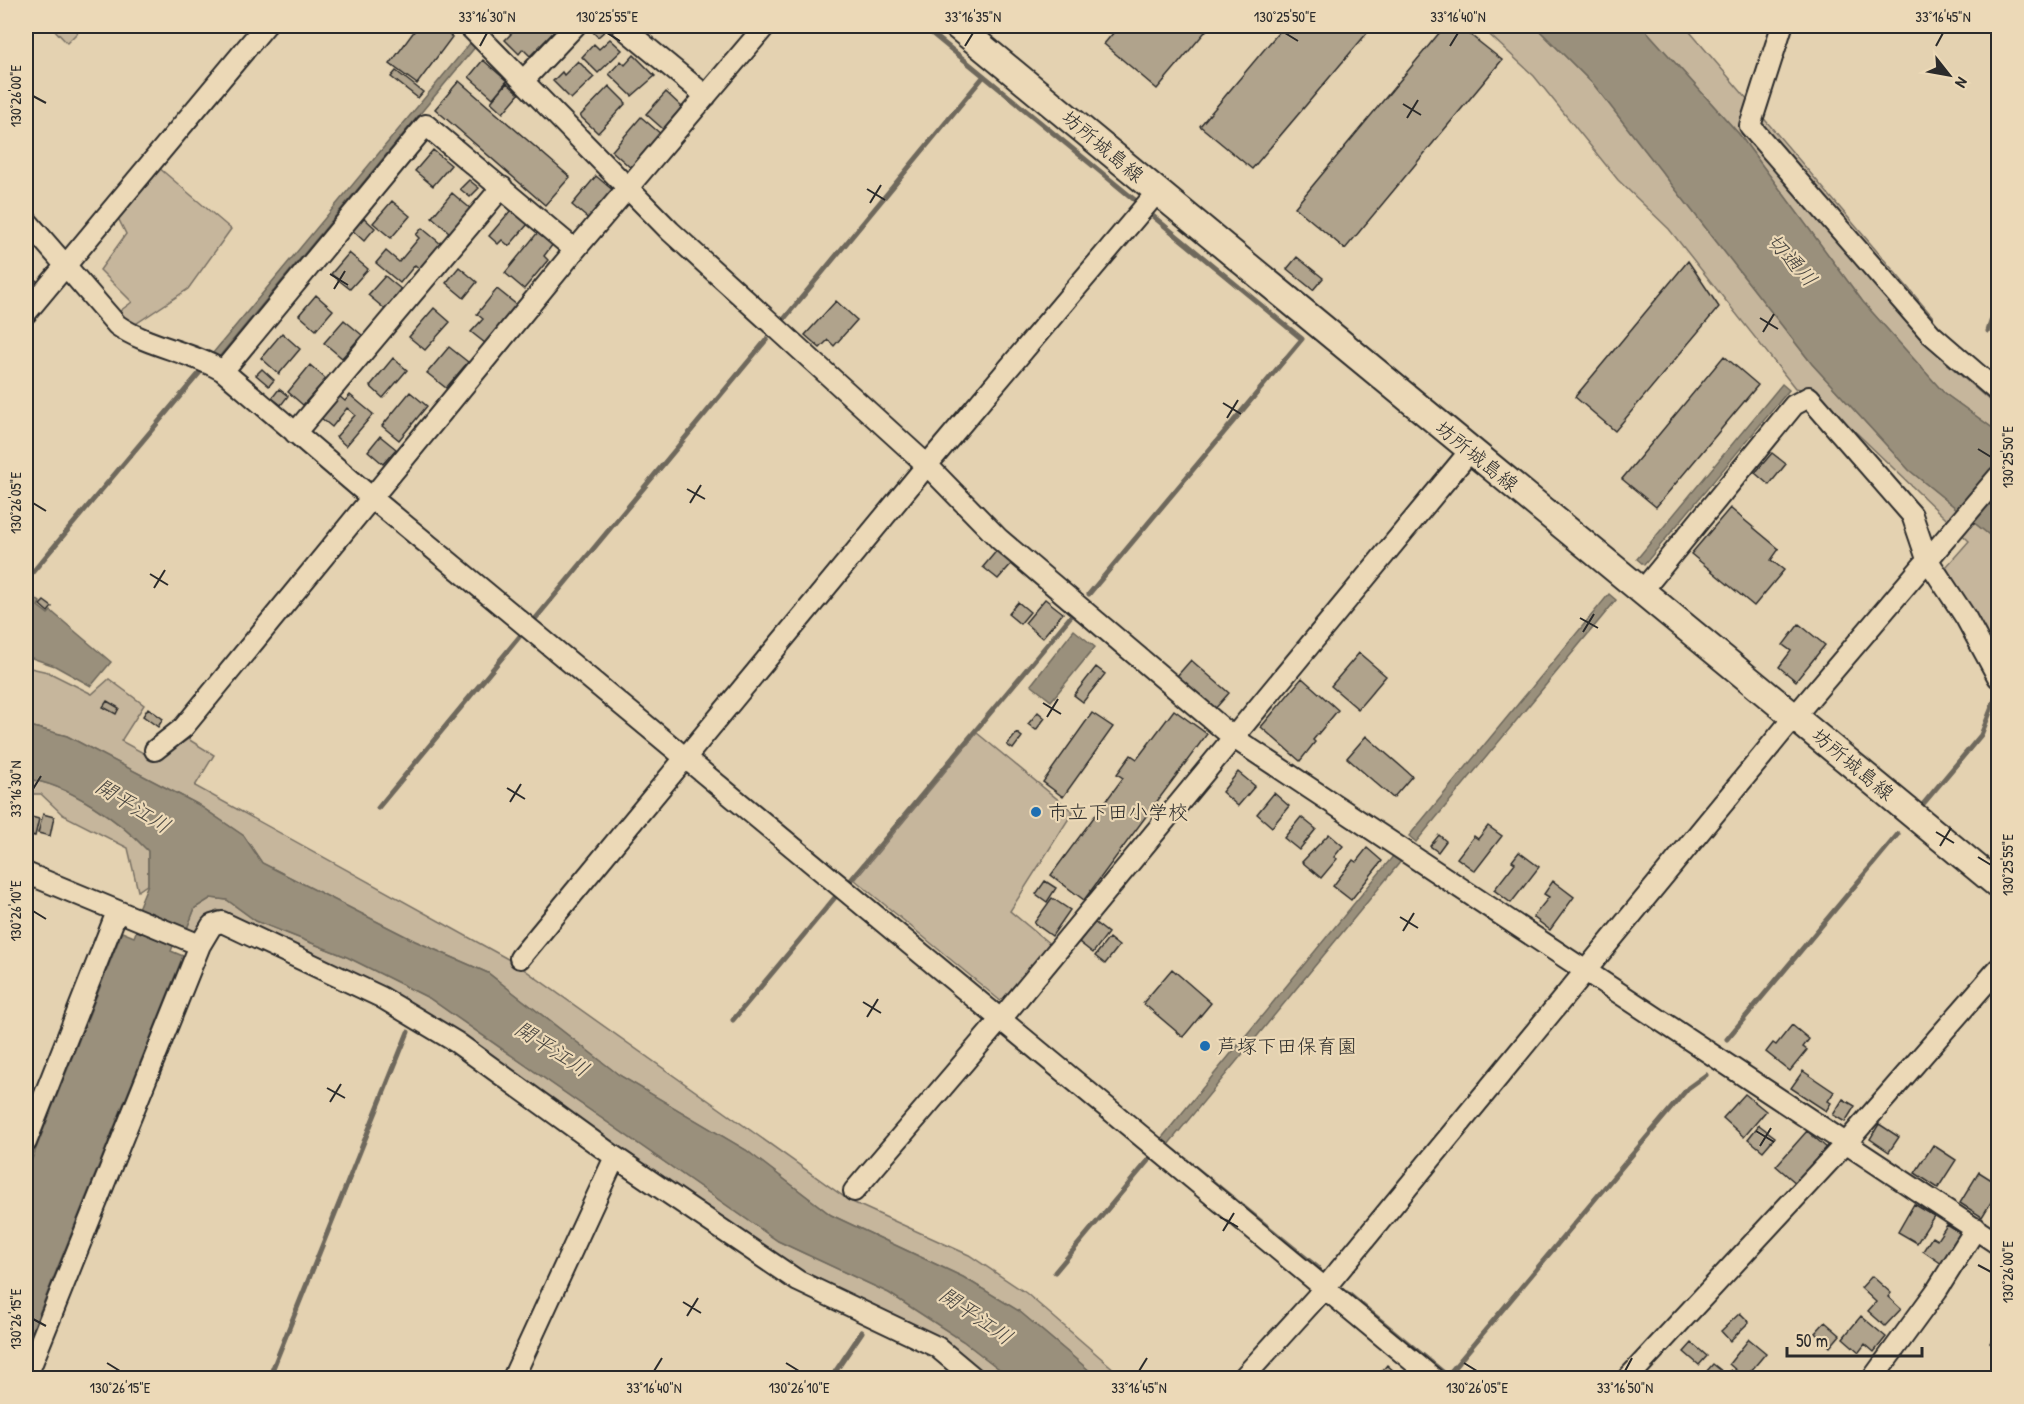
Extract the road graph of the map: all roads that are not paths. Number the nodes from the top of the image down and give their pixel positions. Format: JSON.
{"nodes":[{"id":1,"x":265,"y":26,"type":"edge"},
{"id":2,"x":469,"y":26,"type":"edge"},
{"id":3,"x":575,"y":26,"type":"edge"},
{"id":4,"x":621,"y":26,"type":"edge"},
{"id":5,"x":765,"y":26,"type":"edge"},
{"id":6,"x":957,"y":26,"type":"edge"},
{"id":7,"x":1782,"y":26,"type":"edge"},
{"id":8,"x":523,"y":81,"type":"junction"},
{"id":9,"x":706,"y":96,"type":"junction"},
{"id":10,"x":502,"y":188,"type":"junction"},
{"id":11,"x":629,"y":189,"type":"junction"},
{"id":12,"x":1158,"y":191,"type":"junction"},
{"id":13,"x":26,"y":220,"type":"edge"},
{"id":14,"x":575,"y":250,"type":"junction"},
{"id":15,"x":64,"y":265,"type":"junction"},
{"id":16,"x":26,"y":313,"type":"edge"},
{"id":17,"x":223,"y":371,"type":"junction"},
{"id":18,"x":1998,"y":392,"type":"edge"},
{"id":19,"x":295,"y":434,"type":"junction"},
{"id":20,"x":1470,"y":451,"type":"junction"},
{"id":21,"x":927,"y":465,"type":"junction"},
{"id":22,"x":1998,"y":477,"type":"edge"},
{"id":23,"x":372,"y":498,"type":"junction"},
{"id":24,"x":1927,"y":560,"type":"junction"},
{"id":25,"x":1642,"y":591,"type":"junction"},
{"id":26,"x":1998,"y":677,"type":"edge"},
{"id":27,"x":1795,"y":716,"type":"junction"},
{"id":28,"x":1234,"y":738,"type":"junction"},
{"id":29,"x":155,"y":750,"type":"dead end"},
{"id":30,"x":686,"y":757,"type":"junction"},
{"id":31,"x":26,"y":873,"type":"edge"},
{"id":32,"x":1998,"y":885,"type":"edge"},
{"id":33,"x":122,"y":914,"type":"junction"},
{"id":34,"x":196,"y":944,"type":"junction"},
{"id":35,"x":520,"y":958,"type":"dead end"},
{"id":36,"x":1998,"y":969,"type":"edge"},
{"id":37,"x":1588,"y":970,"type":"junction"},
{"id":38,"x":1000,"y":1020,"type":"junction"},
{"id":39,"x":26,"y":1142,"type":"edge"},
{"id":40,"x":1847,"y":1142,"type":"junction"},
{"id":41,"x":615,"y":1157,"type":"junction"},
{"id":42,"x":854,"y":1191,"type":"dead end"},
{"id":43,"x":1976,"y":1228,"type":"junction"},
{"id":44,"x":1998,"y":1244,"type":"edge"},
{"id":45,"x":1324,"y":1289,"type":"junction"},
{"id":46,"x":26,"y":1378,"type":"edge"},
{"id":47,"x":513,"y":1378,"type":"edge"},
{"id":48,"x":974,"y":1378,"type":"edge"},
{"id":49,"x":1243,"y":1378,"type":"edge"},
{"id":50,"x":1433,"y":1378,"type":"edge"},
{"id":51,"x":1628,"y":1378,"type":"edge"},
{"id":52,"x":1873,"y":1378,"type":"edge"}],
"edges":[{"from":1,"to":15,"type":"street"},
{"from":2,"to":8,"type":"street"},
{"from":3,"to":8,"type":"street"},
{"from":4,"to":9,"type":"street"},
{"from":5,"to":9,"type":"street"},
{"from":6,"to":12,"type":"main road","name":"坊所城島線"},
{"from":7,"to":18,"type":"street"},
{"from":8,"to":11,"type":"street"},
{"from":9,"to":11,"type":"street"},
{"from":10,"to":14,"type":"street"},
{"from":10,"to":17,"type":"street"},
{"from":10,"to":19,"type":"street"},
{"from":11,"to":14,"type":"street"},
{"from":11,"to":21,"type":"street"},
{"from":12,"to":20,"type":"main road","name":"坊所城島線"},
{"from":12,"to":21,"type":"street"},
{"from":13,"to":15,"type":"street"},
{"from":14,"to":23,"type":"street"},
{"from":15,"to":16,"type":"street"},
{"from":15,"to":17,"type":"street"},
{"from":17,"to":19,"type":"street"},
{"from":19,"to":23,"type":"street"},
{"from":20,"to":25,"type":"main road","name":"坊所城島線"},
{"from":20,"to":28,"type":"street"},
{"from":21,"to":28,"type":"street"},
{"from":21,"to":30,"type":"street"},
{"from":22,"to":24,"type":"street"},
{"from":23,"to":29,"type":"street"},
{"from":23,"to":30,"type":"street"},
{"from":24,"to":25,"type":"street"},
{"from":24,"to":26,"type":"street"},
{"from":24,"to":27,"type":"street"},
{"from":25,"to":27,"type":"main road","name":"坊所城島線"},
{"from":27,"to":32,"type":"main road","name":"坊所城島線"},
{"from":27,"to":37,"type":"street"},
{"from":28,"to":37,"type":"street"},
{"from":28,"to":38,"type":"street"},
{"from":30,"to":35,"type":"street"},
{"from":30,"to":38,"type":"street"},
{"from":31,"to":33,"type":"street"},
{"from":33,"to":34,"type":"street"},
{"from":33,"to":39,"type":"street"},
{"from":34,"to":41,"type":"street"},
{"from":34,"to":46,"type":"street"},
{"from":36,"to":40,"type":"street"},
{"from":37,"to":40,"type":"street"},
{"from":37,"to":45,"type":"street"},
{"from":38,"to":42,"type":"street"},
{"from":38,"to":45,"type":"street"},
{"from":40,"to":43,"type":"street"},
{"from":40,"to":51,"type":"street"},
{"from":41,"to":47,"type":"street"},
{"from":41,"to":48,"type":"street"},
{"from":43,"to":44,"type":"street"},
{"from":43,"to":52,"type":"street"},
{"from":45,"to":49,"type":"street"},
{"from":45,"to":50,"type":"street"}]}
